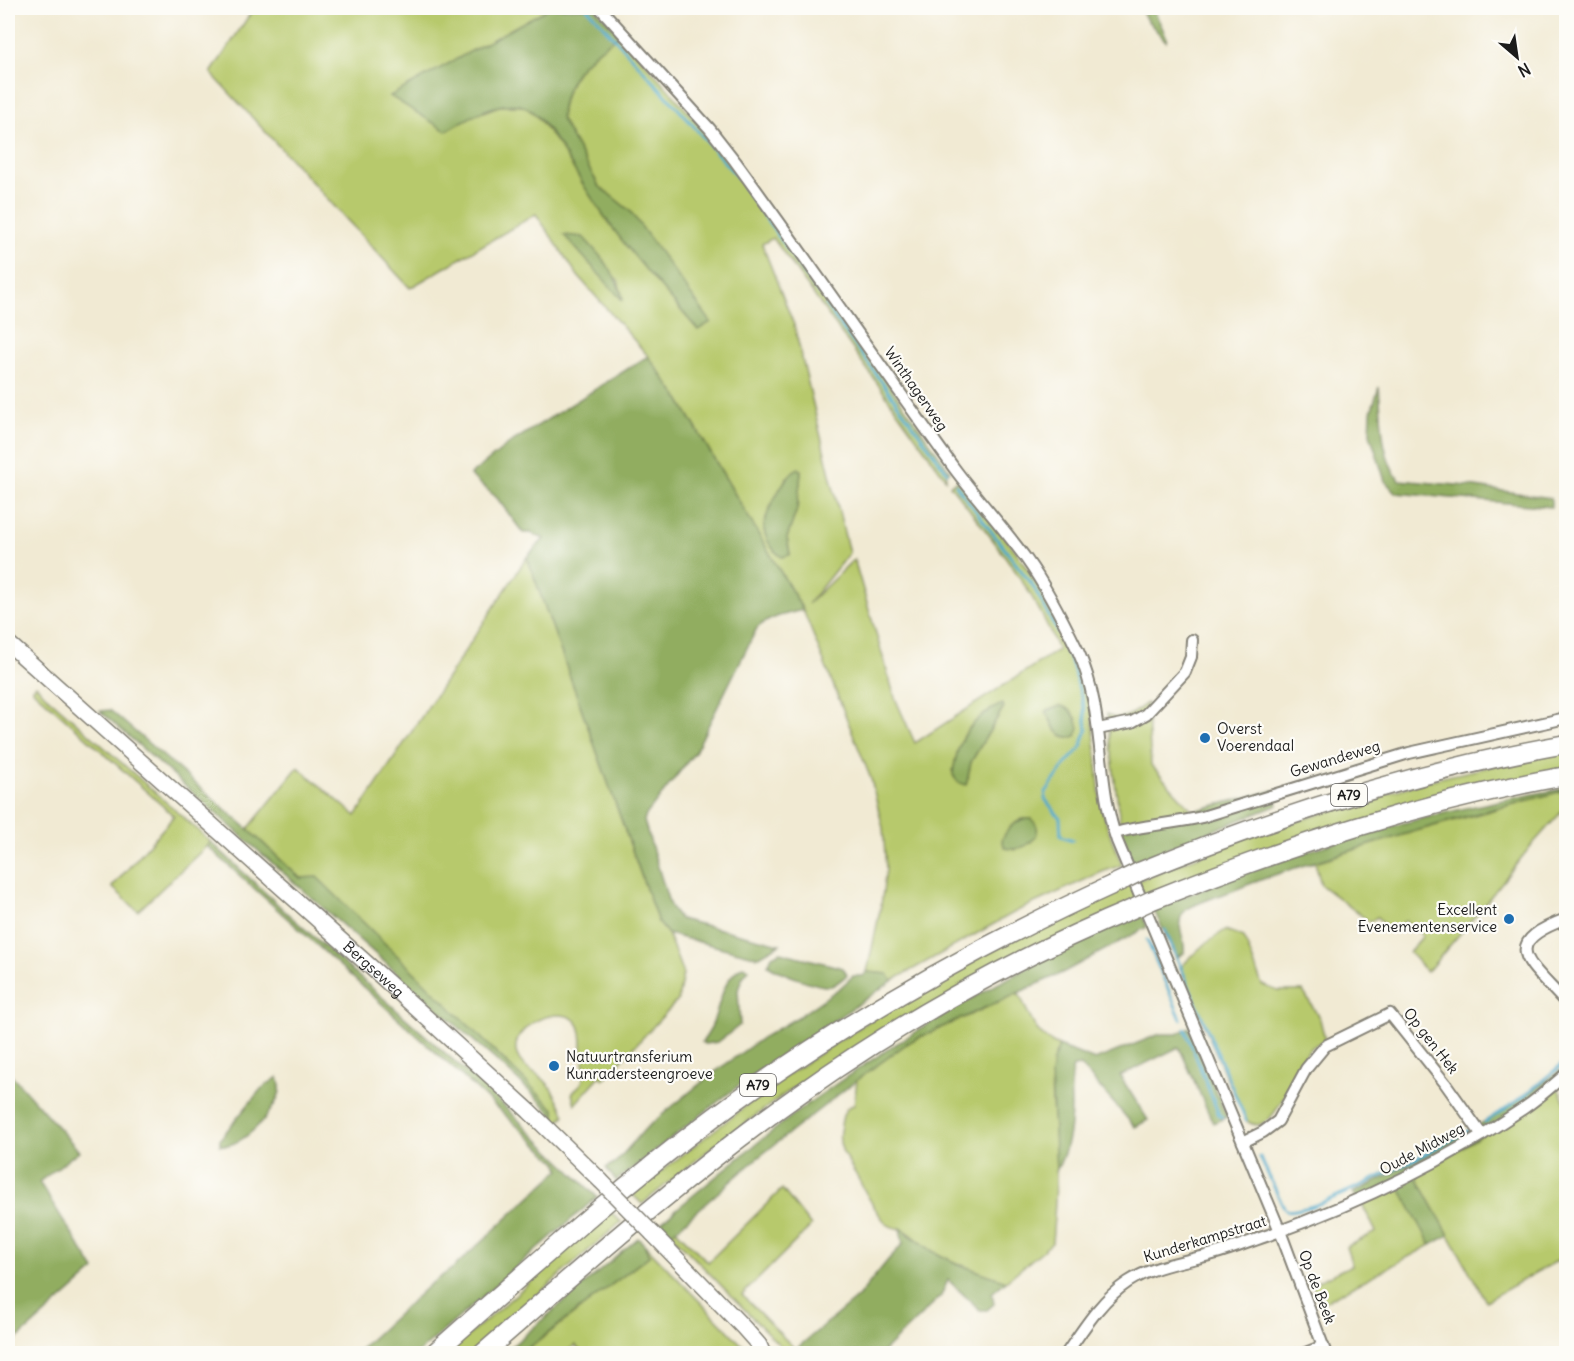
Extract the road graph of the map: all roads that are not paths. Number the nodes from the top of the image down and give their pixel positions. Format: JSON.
{"nodes":[{"id":1,"x":600,"y":8,"type":"edge"},
{"id":2,"x":1192,"y":640,"type":"dead end"},
{"id":3,"x":8,"y":643,"type":"edge"},
{"id":4,"x":1566,"y":718,"type":"edge"},
{"id":5,"x":1098,"y":729,"type":"junction"},
{"id":6,"x":1566,"y":744,"type":"edge"},
{"id":7,"x":1566,"y":776,"type":"edge"},
{"id":8,"x":1115,"y":833,"type":"junction"},
{"id":9,"x":1566,"y":919,"type":"edge"},
{"id":10,"x":1566,"y":1003,"type":"edge"},
{"id":11,"x":1566,"y":1074,"type":"edge"},
{"id":12,"x":1482,"y":1135,"type":"junction"},
{"id":13,"x":1243,"y":1142,"type":"junction"},
{"id":14,"x":1280,"y":1231,"type":"junction"},
{"id":15,"x":1325,"y":1349,"type":"edge"},
{"id":16,"x":433,"y":1353,"type":"edge"},
{"id":17,"x":482,"y":1353,"type":"edge"},
{"id":18,"x":761,"y":1353,"type":"edge"},
{"id":19,"x":1066,"y":1353,"type":"edge"},
{"id":20,"x":1303,"y":1353,"type":"edge"}],
"edges":[{"from":1,"to":5,"type":"street","name":"Winthagerweg"},
{"from":2,"to":5,"type":"street"},
{"from":3,"to":18,"type":"street","name":"Bergseweg","bridge":true},
{"from":4,"to":8,"type":"street","name":"Gewandeweg"},
{"from":5,"to":8,"type":"street","name":"Winthagerweg"},
{"from":6,"to":16,"type":"highway","number":"A79"},
{"from":7,"to":17,"type":"highway","number":"A79"},
{"from":8,"to":13,"type":"street"},
{"from":9,"to":10,"type":"street"},
{"from":11,"to":12,"type":"street","name":"Oude Midweg"},
{"from":12,"to":13,"type":"street","name":"Op gen Hek"},
{"from":12,"to":14,"type":"street","name":"Oude Midweg"},
{"from":13,"to":14,"type":"street"},
{"from":14,"to":15,"type":"street","name":"Op de Beek"},
{"from":14,"to":19,"type":"street","name":"Kunderkampstraat"},
{"from":15,"to":20,"type":"street"}]}
